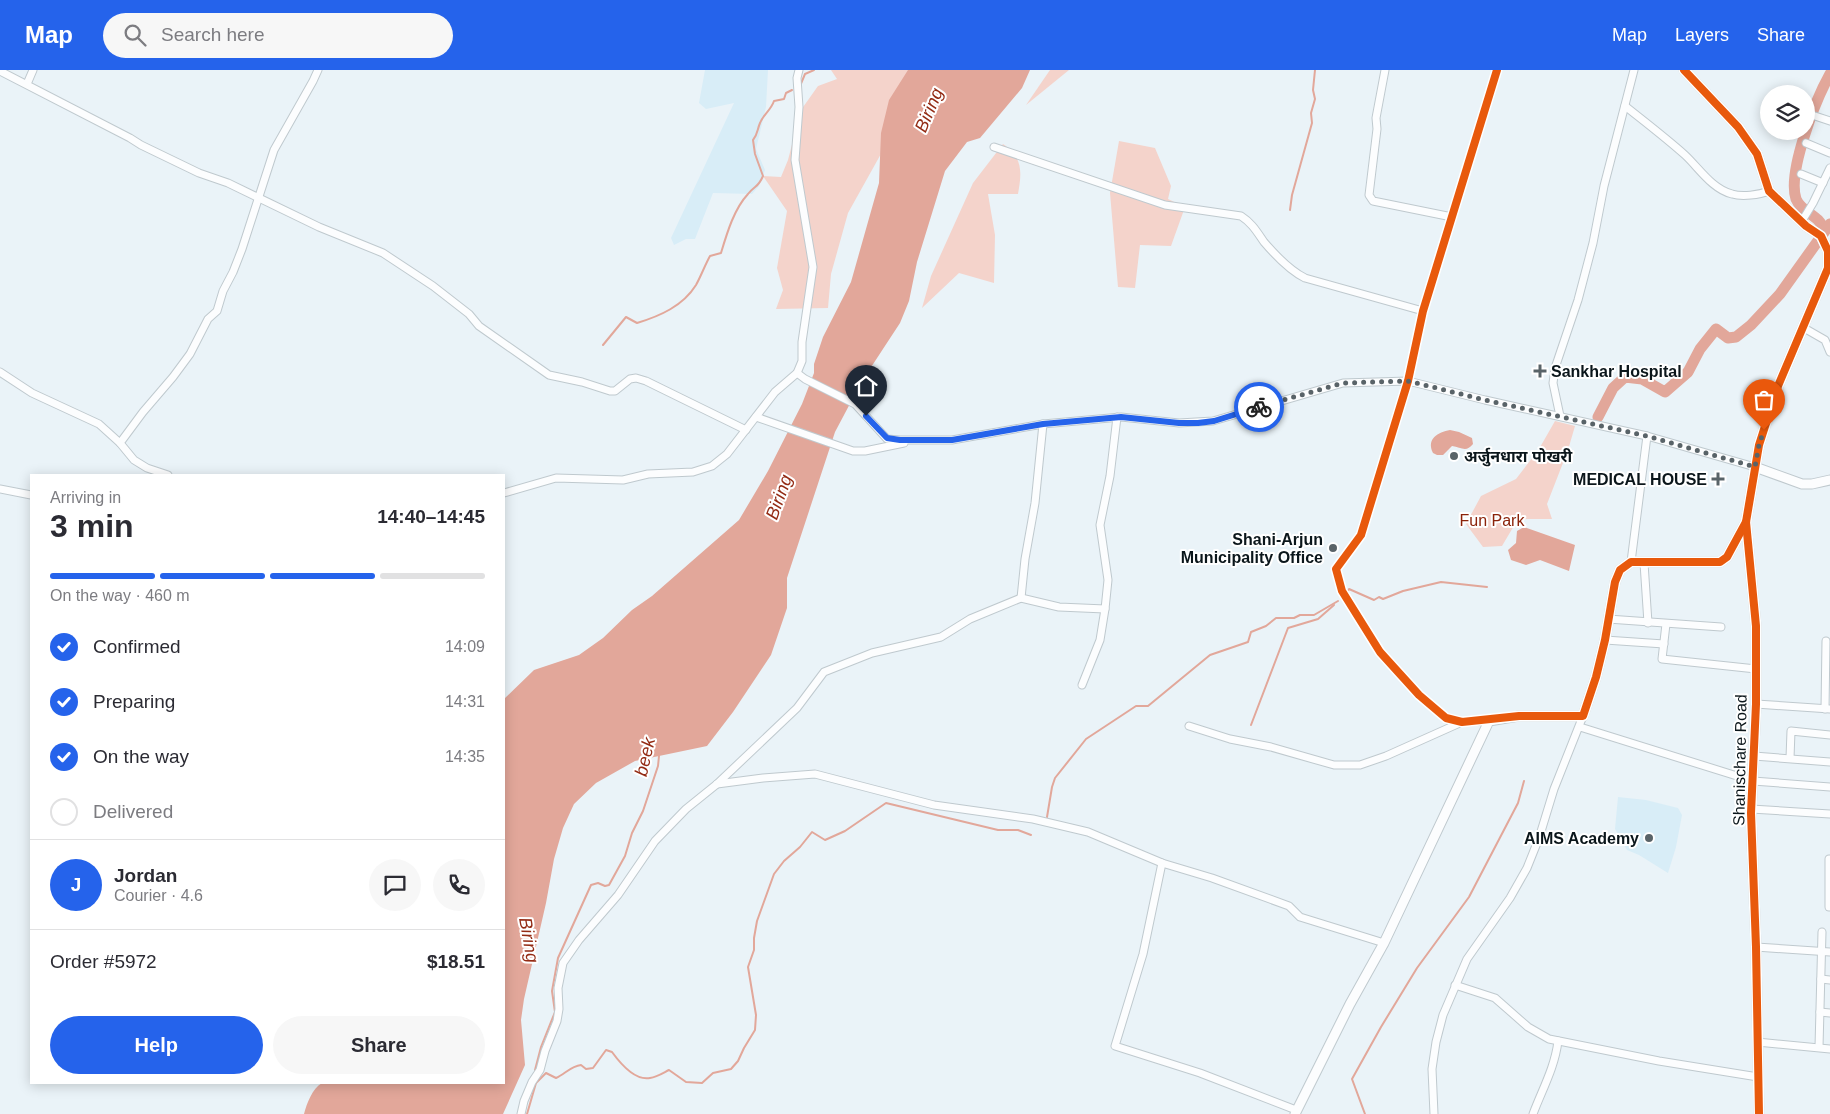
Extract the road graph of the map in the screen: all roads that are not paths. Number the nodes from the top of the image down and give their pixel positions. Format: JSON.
{"nodes":[{"id":1,"x":32,"y":70,"type":"edge"},
{"id":2,"x":318,"y":70,"type":"edge"},
{"id":3,"x":798,"y":70,"type":"edge"},
{"id":4,"x":1385,"y":70,"type":"edge"},
{"id":5,"x":1497,"y":70,"type":"edge"},
{"id":6,"x":1634,"y":70,"type":"edge"},
{"id":7,"x":1684,"y":70,"type":"edge"},
{"id":8,"x":0,"y":71,"type":"edge"},
{"id":9,"x":26,"y":84,"type":"junction"},
{"id":10,"x":1625,"y":106,"type":"junction"},
{"id":11,"x":1815,"y":116,"type":"dead end"},
{"id":12,"x":1830,"y":121,"type":"edge"},
{"id":13,"x":1806,"y":143,"type":"dead end"},
{"id":14,"x":994,"y":148,"type":"dead end"},
{"id":15,"x":1830,"y":153,"type":"edge"},
{"id":16,"x":1830,"y":168,"type":"edge"},
{"id":17,"x":1801,"y":174,"type":"dead end"},
{"id":18,"x":1823,"y":183,"type":"junction"},
{"id":19,"x":1769,"y":191,"type":"junction"},
{"id":20,"x":259,"y":197,"type":"junction"},
{"id":21,"x":1806,"y":215,"type":"junction"},
{"id":22,"x":1452,"y":217,"type":"junction"},
{"id":23,"x":1423,"y":311,"type":"junction"},
{"id":24,"x":1804,"y":328,"type":"junction"},
{"id":25,"x":1830,"y":348,"type":"edge"},
{"id":26,"x":0,"y":372,"type":"edge"},
{"id":27,"x":797,"y":373,"type":"junction"},
{"id":28,"x":1408,"y":381,"type":"junction"},
{"id":29,"x":1560,"y":416,"type":"junction"},
{"id":30,"x":756,"y":417,"type":"junction"},
{"id":31,"x":1117,"y":417,"type":"junction"},
{"id":32,"x":1043,"y":424,"type":"junction"},
{"id":33,"x":746,"y":430,"type":"junction"},
{"id":34,"x":1647,"y":436,"type":"junction"},
{"id":35,"x":914,"y":440,"type":"junction"},
{"id":36,"x":120,"y":443,"type":"junction"},
{"id":37,"x":1755,"y":467,"type":"junction"},
{"id":38,"x":165,"y":474,"type":"edge"},
{"id":39,"x":1830,"y":480,"type":"edge"},
{"id":40,"x":0,"y":489,"type":"edge"},
{"id":41,"x":505,"y":493,"type":"edge"},
{"id":42,"x":30,"y":495,"type":"edge"},
{"id":43,"x":1746,"y":522,"type":"junction"},
{"id":44,"x":1631,"y":562,"type":"junction"},
{"id":45,"x":1644,"y":563,"type":"junction"},
{"id":46,"x":1021,"y":598,"type":"junction"},
{"id":47,"x":1105,"y":609,"type":"junction"},
{"id":48,"x":1608,"y":619,"type":"junction"},
{"id":49,"x":1648,"y":623,"type":"junction"},
{"id":50,"x":1666,"y":624,"type":"junction"},
{"id":51,"x":1721,"y":627,"type":"dead end"},
{"id":52,"x":1605,"y":640,"type":"junction"},
{"id":53,"x":1826,"y":642,"type":"dead end"},
{"id":54,"x":1664,"y":644,"type":"junction"},
{"id":55,"x":1756,"y":669,"type":"junction"},
{"id":56,"x":1828,"y":679,"type":"edge"},
{"id":57,"x":1082,"y":685,"type":"dead end"},
{"id":58,"x":1756,"y":704,"type":"junction"},
{"id":59,"x":1828,"y":709,"type":"edge"},
{"id":60,"x":1583,"y":716,"type":"junction"},
{"id":61,"x":1489,"y":720,"type":"junction"},
{"id":62,"x":1462,"y":722,"type":"junction"},
{"id":63,"x":1189,"y":726,"type":"dead end"},
{"id":64,"x":1580,"y":727,"type":"junction"},
{"id":65,"x":1830,"y":735,"type":"edge"},
{"id":66,"x":1754,"y":756,"type":"junction"},
{"id":67,"x":1790,"y":758,"type":"junction"},
{"id":68,"x":1830,"y":762,"type":"edge"},
{"id":69,"x":1753,"y":782,"type":"junction"},
{"id":70,"x":717,"y":784,"type":"junction"},
{"id":71,"x":1830,"y":787,"type":"edge"},
{"id":72,"x":1751,"y":809,"type":"junction"},
{"id":73,"x":1830,"y":814,"type":"edge"},
{"id":74,"x":1829,"y":859,"type":"edge"},
{"id":75,"x":1162,"y":863,"type":"junction"},
{"id":76,"x":1828,"y":907,"type":"dead end"},
{"id":77,"x":1822,"y":932,"type":"dead end"},
{"id":78,"x":1384,"y":944,"type":"junction"},
{"id":79,"x":1756,"y":947,"type":"junction"},
{"id":80,"x":1821,"y":951,"type":"junction"},
{"id":81,"x":1830,"y":952,"type":"edge"},
{"id":82,"x":1820,"y":979,"type":"junction"},
{"id":83,"x":1830,"y":980,"type":"edge"},
{"id":84,"x":1455,"y":985,"type":"junction"},
{"id":85,"x":1820,"y":1012,"type":"junction"},
{"id":86,"x":1830,"y":1013,"type":"edge"},
{"id":87,"x":1558,"y":1041,"type":"junction"},
{"id":88,"x":1757,"y":1042,"type":"junction"},
{"id":89,"x":1819,"y":1047,"type":"junction"},
{"id":90,"x":1830,"y":1048,"type":"edge"},
{"id":91,"x":1758,"y":1078,"type":"junction"},
{"id":92,"x":1296,"y":1112,"type":"edge"},
{"id":93,"x":521,"y":1114,"type":"edge"},
{"id":94,"x":1434,"y":1114,"type":"edge"},
{"id":95,"x":1533,"y":1114,"type":"edge"},
{"id":96,"x":1759,"y":1114,"type":"edge"}],
"edges":[{"from":1,"to":9,"type":"street"},
{"from":2,"to":20,"type":"street"},
{"from":3,"to":27,"type":"street"},
{"from":4,"to":22,"type":"street"},
{"from":5,"to":22,"type":"street"},
{"from":6,"to":10,"type":"street"},
{"from":7,"to":19,"type":"street"},
{"from":8,"to":9,"type":"street"},
{"from":9,"to":20,"type":"street"},
{"from":10,"to":19,"type":"street"},
{"from":10,"to":29,"type":"street"},
{"from":11,"to":12,"type":"street"},
{"from":13,"to":15,"type":"street"},
{"from":14,"to":23,"type":"street"},
{"from":16,"to":18,"type":"street"},
{"from":17,"to":18,"type":"street"},
{"from":18,"to":21,"type":"street"},
{"from":19,"to":21,"type":"street","name":"Shanischare Road"},
{"from":20,"to":33,"type":"street"},
{"from":20,"to":36,"type":"street"},
{"from":21,"to":24,"type":"street","name":"Shanischare Road"},
{"from":22,"to":23,"type":"street"},
{"from":23,"to":28,"type":"street"},
{"from":24,"to":25,"type":"street"},
{"from":24,"to":37,"type":"street","name":"Shanischare Road"},
{"from":26,"to":36,"type":"street"},
{"from":27,"to":30,"type":"street"},
{"from":27,"to":35,"type":"street"},
{"from":28,"to":29,"type":"street"},
{"from":28,"to":31,"type":"street"},
{"from":28,"to":62,"type":"street"},
{"from":29,"to":34,"type":"street"},
{"from":30,"to":33,"type":"street"},
{"from":30,"to":35,"type":"street"},
{"from":31,"to":32,"type":"street"},
{"from":31,"to":47,"type":"street"},
{"from":32,"to":35,"type":"street"},
{"from":32,"to":46,"type":"street"},
{"from":33,"to":41,"type":"street"},
{"from":34,"to":37,"type":"street"},
{"from":34,"to":44,"type":"street"},
{"from":36,"to":38,"type":"street"},
{"from":37,"to":39,"type":"street"},
{"from":37,"to":43,"type":"street","name":"Shanischare Road"},
{"from":40,"to":42,"type":"street"},
{"from":43,"to":45,"type":"street"},
{"from":43,"to":55,"type":"street","name":"Shanischare Road"},
{"from":44,"to":45,"type":"street"},
{"from":44,"to":48,"type":"street"},
{"from":45,"to":49,"type":"street"},
{"from":46,"to":47,"type":"street"},
{"from":46,"to":70,"type":"street"},
{"from":47,"to":57,"type":"street"},
{"from":48,"to":49,"type":"street"},
{"from":48,"to":52,"type":"street"},
{"from":49,"to":50,"type":"street"},
{"from":50,"to":51,"type":"street"},
{"from":50,"to":54,"type":"street"},
{"from":52,"to":54,"type":"street"},
{"from":52,"to":60,"type":"street"},
{"from":53,"to":56,"type":"street"},
{"from":54,"to":55,"type":"street"},
{"from":55,"to":58,"type":"street","name":"Shanischare Road"},
{"from":56,"to":59,"type":"street"},
{"from":58,"to":59,"type":"street"},
{"from":58,"to":66,"type":"street","name":"Shanischare Road"},
{"from":60,"to":61,"type":"street"},
{"from":60,"to":64,"type":"street"},
{"from":61,"to":62,"type":"street"},
{"from":61,"to":78,"type":"street"},
{"from":62,"to":63,"type":"street"},
{"from":64,"to":69,"type":"street"},
{"from":64,"to":84,"type":"street"},
{"from":65,"to":67,"type":"street"},
{"from":66,"to":67,"type":"street"},
{"from":66,"to":69,"type":"street","name":"Shanischare Road"},
{"from":67,"to":68,"type":"street"},
{"from":69,"to":71,"type":"street"},
{"from":69,"to":72,"type":"street","name":"Shanischare Road"},
{"from":70,"to":75,"type":"street"},
{"from":70,"to":93,"type":"street"},
{"from":72,"to":73,"type":"street"},
{"from":72,"to":79,"type":"street","name":"Shanischare Road"},
{"from":74,"to":76,"type":"street"},
{"from":75,"to":78,"type":"street"},
{"from":75,"to":92,"type":"street"},
{"from":77,"to":80,"type":"street"},
{"from":78,"to":92,"type":"street"},
{"from":79,"to":80,"type":"street"},
{"from":79,"to":88,"type":"street","name":"Shanischare Road"},
{"from":80,"to":81,"type":"street"},
{"from":80,"to":82,"type":"street"},
{"from":82,"to":83,"type":"street"},
{"from":82,"to":85,"type":"street"},
{"from":84,"to":87,"type":"street"},
{"from":84,"to":94,"type":"street"},
{"from":85,"to":86,"type":"street"},
{"from":85,"to":89,"type":"street"},
{"from":87,"to":91,"type":"street"},
{"from":87,"to":95,"type":"street"},
{"from":88,"to":89,"type":"street"},
{"from":88,"to":91,"type":"street","name":"Shanischare Road"},
{"from":89,"to":90,"type":"street"},
{"from":91,"to":96,"type":"street","name":"Shanischare Road"}]}
